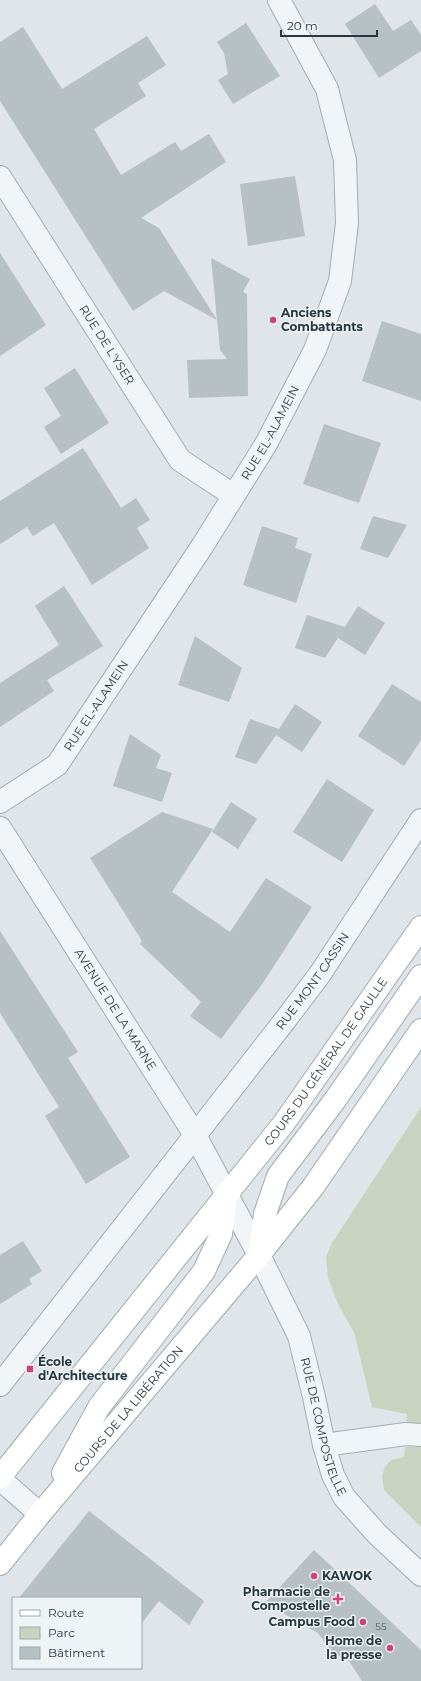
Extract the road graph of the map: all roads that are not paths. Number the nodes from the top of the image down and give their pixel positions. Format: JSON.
{"nodes":[{"id":1,"x":280,"y":0,"type":"edge"},
{"id":2,"x":0,"y":177,"type":"edge"},
{"id":3,"x":233,"y":495,"type":"junction"},
{"id":4,"x":0,"y":802,"type":"edge"},
{"id":5,"x":421,"y":820,"type":"edge"},
{"id":6,"x":0,"y":828,"type":"edge"},
{"id":7,"x":421,"y":927,"type":"edge"},
{"id":8,"x":421,"y":976,"type":"edge"},
{"id":9,"x":421,"y":1030,"type":"edge"},
{"id":10,"x":195,"y":1135,"type":"junction"},
{"id":11,"x":227,"y":1193,"type":"junction"},
{"id":12,"x":259,"y":1255,"type":"junction"},
{"id":13,"x":0,"y":1385,"type":"edge"},
{"id":14,"x":421,"y":1435,"type":"edge"},
{"id":15,"x":324,"y":1445,"type":"junction"},
{"id":16,"x":0,"y":1478,"type":"edge"},
{"id":17,"x":40,"y":1514,"type":"junction"},
{"id":18,"x":0,"y":1564,"type":"edge"},
{"id":19,"x":421,"y":1575,"type":"edge"}],
"edges":[{"from":1,"to":3,"type":"street","name":"RUE EL-ALAMEIN"},
{"from":2,"to":3,"type":"street","name":"RUE DE L'YSER"},
{"from":3,"to":4,"type":"street","name":"RUE EL-ALAMEIN"},
{"from":5,"to":10,"type":"street","name":"RUE MONT CASSIN"},
{"from":6,"to":10,"type":"street","name":"AVENUE DE LA MARNE"},
{"from":7,"to":11,"type":"main road","name":"COURS DU GÉNÉRAL DE GAULLE"},
{"from":8,"to":12,"type":"main road"},
{"from":9,"to":12,"type":"main road"},
{"from":10,"to":11,"type":"street","name":"AVENUE DE LA MARNE"},
{"from":10,"to":13,"type":"street","name":"RUE MONT CASSIN"},
{"from":11,"to":12,"type":"street","name":"RUE DE COMPOSTELLE"},
{"from":11,"to":16,"type":"main road"},
{"from":11,"to":17,"type":"main road"},
{"from":12,"to":15,"type":"street","name":"RUE DE COMPOSTELLE"},
{"from":12,"to":17,"type":"main road","name":"COURS DE LA LIBÉRATION"},
{"from":14,"to":15,"type":"street"},
{"from":15,"to":19,"type":"street","name":"RUE DE COMPOSTELLE"},
{"from":16,"to":17,"type":"street"},
{"from":17,"to":18,"type":"main road","name":"COURS DE LA LIBÉRATION"}]}
